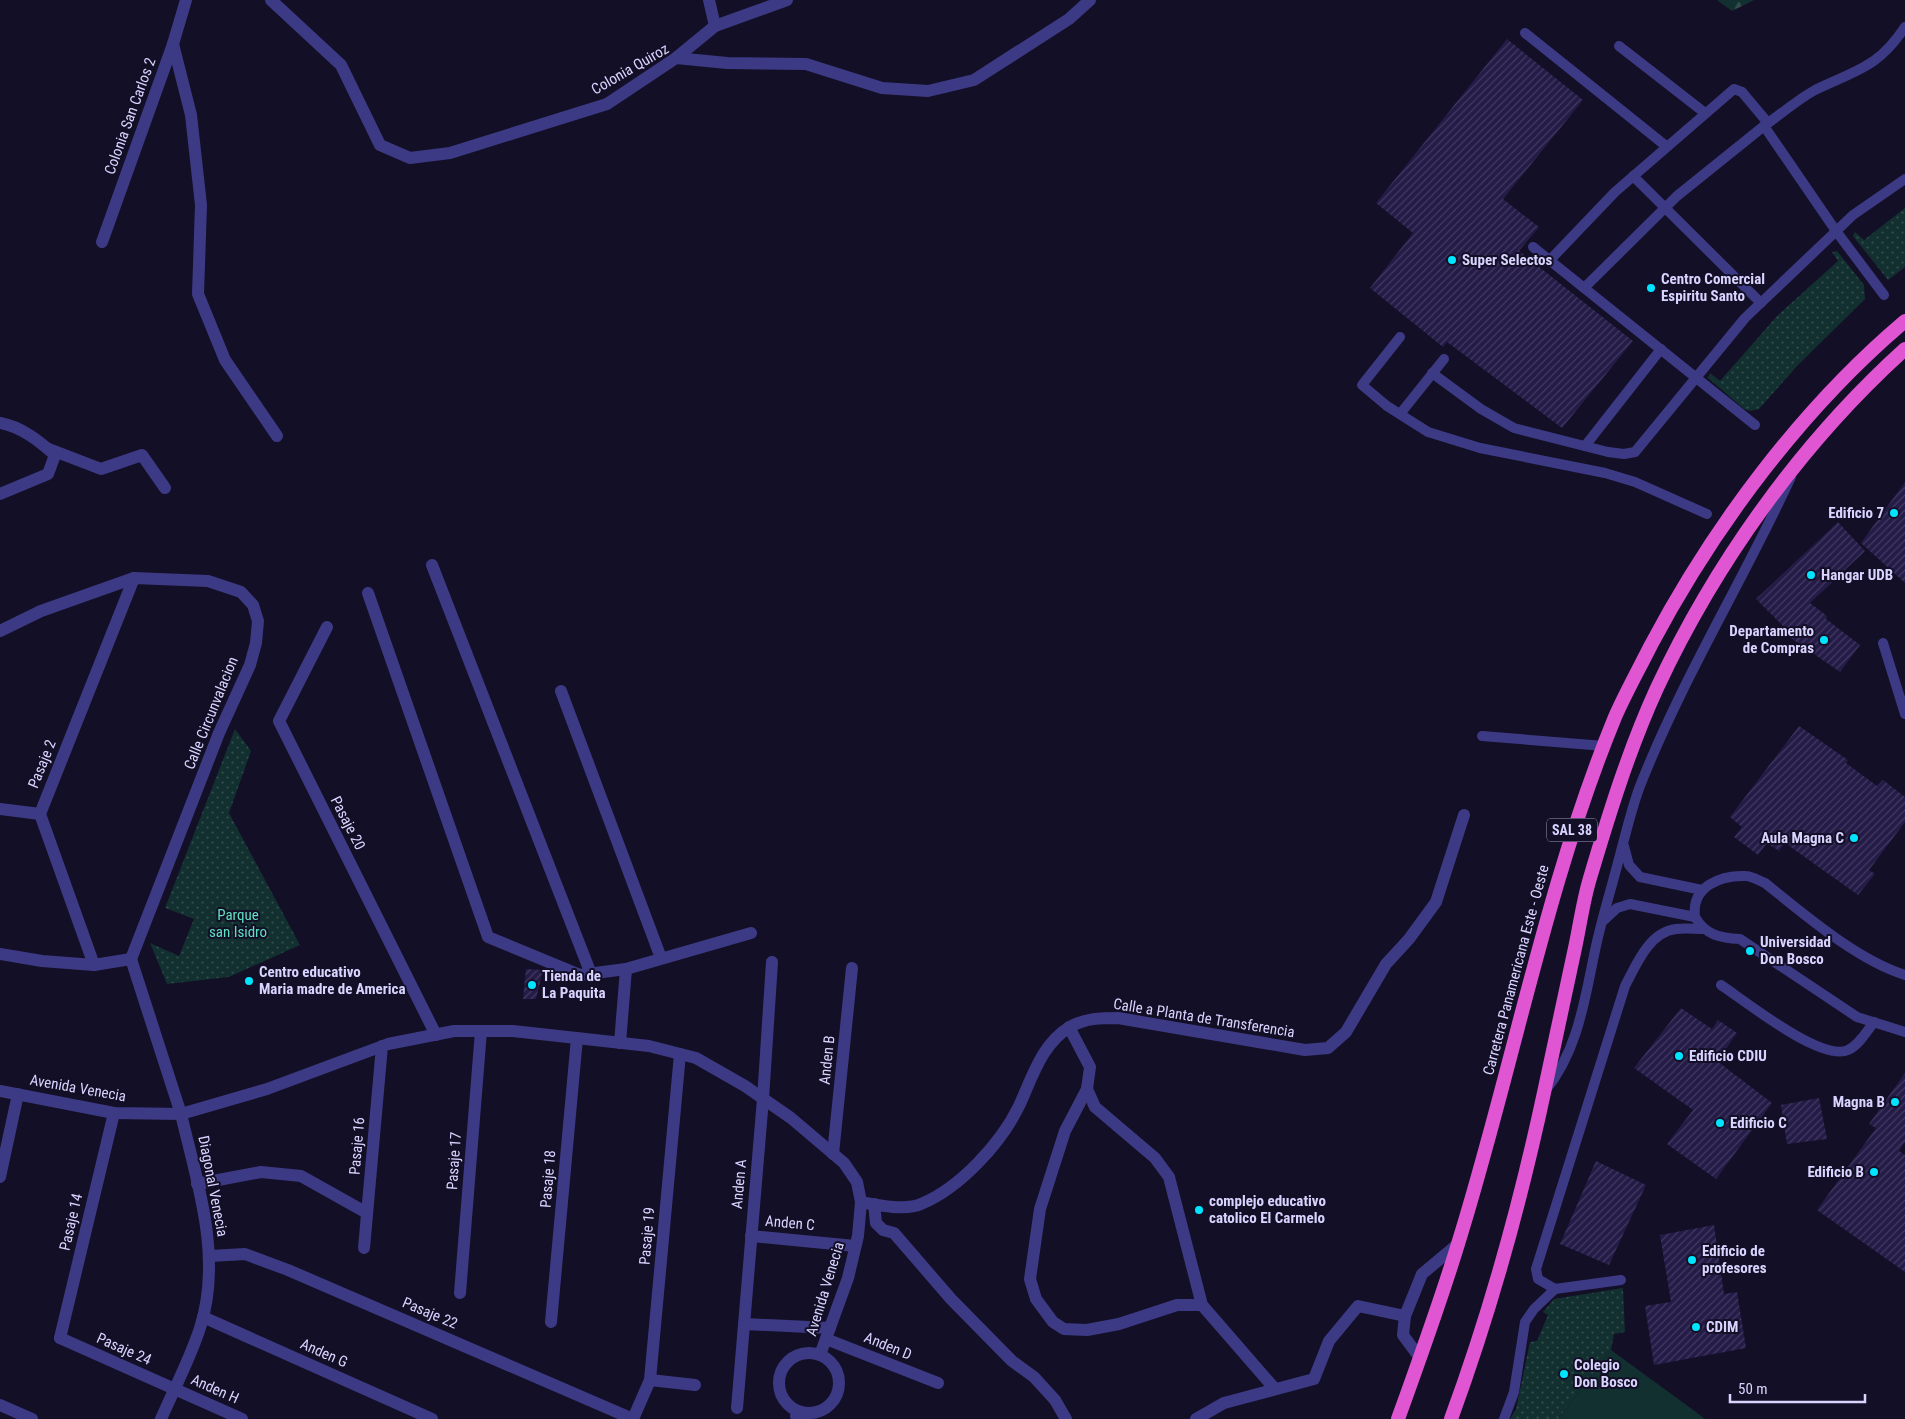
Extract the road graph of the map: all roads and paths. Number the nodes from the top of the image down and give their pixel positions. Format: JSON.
{"nodes":[{"id":1,"x":186,"y":0,"type":"edge"},
{"id":2,"x":271,"y":0,"type":"edge"},
{"id":3,"x":709,"y":0,"type":"edge"},
{"id":4,"x":787,"y":0,"type":"edge"},
{"id":5,"x":1090,"y":0,"type":"edge"},
{"id":6,"x":715,"y":26,"type":"junction"},
{"id":7,"x":1905,"y":27,"type":"edge"},
{"id":8,"x":1525,"y":33,"type":"dead end"},
{"id":9,"x":173,"y":44,"type":"junction"},
{"id":10,"x":1619,"y":46,"type":"dead end"},
{"id":11,"x":676,"y":58,"type":"junction"},
{"id":12,"x":1705,"y":113,"type":"junction"},
{"id":13,"x":1766,"y":124,"type":"junction"},
{"id":14,"x":1666,"y":146,"type":"junction"},
{"id":15,"x":1633,"y":176,"type":"junction"},
{"id":16,"x":1905,"y":178,"type":"edge"},
{"id":17,"x":1664,"y":208,"type":"junction"},
{"id":18,"x":1836,"y":231,"type":"junction"},
{"id":19,"x":102,"y":242,"type":"dead end"},
{"id":20,"x":1533,"y":247,"type":"dead end"},
{"id":21,"x":1550,"y":260,"type":"junction"},
{"id":22,"x":1584,"y":288,"type":"junction"},
{"id":23,"x":1884,"y":294,"type":"dead end"},
{"id":24,"x":1761,"y":303,"type":"junction"},
{"id":25,"x":1905,"y":321,"type":"edge"},
{"id":26,"x":1400,"y":338,"type":"dead end"},
{"id":27,"x":1660,"y":349,"type":"junction"},
{"id":28,"x":1905,"y":349,"type":"edge"},
{"id":29,"x":1444,"y":359,"type":"dead end"},
{"id":30,"x":1432,"y":373,"type":"junction"},
{"id":31,"x":1696,"y":378,"type":"junction"},
{"id":32,"x":1400,"y":414,"type":"junction"},
{"id":33,"x":0,"y":423,"type":"edge"},
{"id":34,"x":1755,"y":425,"type":"dead end"},
{"id":35,"x":276,"y":436,"type":"dead end"},
{"id":36,"x":1585,"y":446,"type":"junction"},
{"id":37,"x":49,"y":449,"type":"junction"},
{"id":38,"x":1798,"y":464,"type":"junction"},
{"id":39,"x":165,"y":488,"type":"dead end"},
{"id":40,"x":0,"y":494,"type":"edge"},
{"id":41,"x":1707,"y":514,"type":"dead end"},
{"id":42,"x":432,"y":565,"type":"dead end"},
{"id":43,"x":134,"y":578,"type":"junction"},
{"id":44,"x":368,"y":594,"type":"dead end"},
{"id":45,"x":327,"y":627,"type":"dead end"},
{"id":46,"x":0,"y":631,"type":"edge"},
{"id":47,"x":1883,"y":643,"type":"dead end"},
{"id":48,"x":561,"y":691,"type":"dead end"},
{"id":49,"x":1905,"y":714,"type":"edge"},
{"id":50,"x":1482,"y":736,"type":"dead end"},
{"id":51,"x":1604,"y":746,"type":"junction"},
{"id":52,"x":0,"y":809,"type":"edge"},
{"id":53,"x":40,"y":814,"type":"junction"},
{"id":54,"x":1464,"y":815,"type":"dead end"},
{"id":55,"x":1623,"y":843,"type":"junction"},
{"id":56,"x":1702,"y":890,"type":"junction"},
{"id":57,"x":1695,"y":917,"type":"junction"},
{"id":58,"x":1601,"y":925,"type":"junction"},
{"id":59,"x":1704,"y":929,"type":"junction"},
{"id":60,"x":751,"y":933,"type":"dead end"},
{"id":61,"x":0,"y":954,"type":"edge"},
{"id":62,"x":662,"y":958,"type":"junction"},
{"id":63,"x":131,"y":959,"type":"junction"},
{"id":64,"x":772,"y":962,"type":"dead end"},
{"id":65,"x":94,"y":965,"type":"junction"},
{"id":66,"x":852,"y":968,"type":"dead end"},
{"id":67,"x":626,"y":969,"type":"junction"},
{"id":68,"x":591,"y":974,"type":"junction"},
{"id":69,"x":1905,"y":976,"type":"edge"},
{"id":70,"x":1720,"y":985,"type":"dead end"},
{"id":71,"x":1874,"y":1022,"type":"junction"},
{"id":72,"x":1069,"y":1027,"type":"junction"},
{"id":73,"x":481,"y":1031,"type":"junction"},
{"id":74,"x":1905,"y":1032,"type":"edge"},
{"id":75,"x":436,"y":1035,"type":"junction"},
{"id":76,"x":577,"y":1038,"type":"junction"},
{"id":77,"x":620,"y":1043,"type":"junction"},
{"id":78,"x":382,"y":1046,"type":"junction"},
{"id":79,"x":680,"y":1054,"type":"junction"},
{"id":80,"x":1088,"y":1089,"type":"junction"},
{"id":81,"x":0,"y":1091,"type":"edge"},
{"id":82,"x":1544,"y":1092,"type":"junction"},
{"id":83,"x":18,"y":1094,"type":"junction"},
{"id":84,"x":763,"y":1099,"type":"junction"},
{"id":85,"x":114,"y":1113,"type":"junction"},
{"id":86,"x":182,"y":1114,"type":"junction"},
{"id":87,"x":833,"y":1154,"type":"junction"},
{"id":88,"x":0,"y":1177,"type":"edge"},
{"id":89,"x":197,"y":1184,"type":"junction"},
{"id":90,"x":860,"y":1202,"type":"junction"},
{"id":91,"x":874,"y":1204,"type":"junction"},
{"id":92,"x":367,"y":1213,"type":"junction"},
{"id":93,"x":751,"y":1236,"type":"junction"},
{"id":94,"x":1459,"y":1243,"type":"junction"},
{"id":95,"x":855,"y":1246,"type":"junction"},
{"id":96,"x":364,"y":1248,"type":"dead end"},
{"id":97,"x":210,"y":1256,"type":"junction"},
{"id":98,"x":1621,"y":1280,"type":"dead end"},
{"id":99,"x":1555,"y":1288,"type":"junction"},
{"id":100,"x":460,"y":1292,"type":"dead end"},
{"id":101,"x":1202,"y":1305,"type":"junction"},
{"id":102,"x":1405,"y":1316,"type":"junction"},
{"id":103,"x":202,"y":1317,"type":"junction"},
{"id":104,"x":552,"y":1322,"type":"dead end"},
{"id":105,"x":744,"y":1324,"type":"junction"},
{"id":106,"x":828,"y":1333,"type":"junction"},
{"id":107,"x":60,"y":1338,"type":"joint"},
{"id":108,"x":820,"y":1355,"type":"junction"},
{"id":109,"x":1420,"y":1358,"type":"junction"},
{"id":110,"x":650,"y":1380,"type":"junction"},
{"id":111,"x":938,"y":1383,"type":"dead end"},
{"id":112,"x":695,"y":1385,"type":"dead end"},
{"id":113,"x":174,"y":1388,"type":"junction"},
{"id":114,"x":1274,"y":1389,"type":"junction"},
{"id":115,"x":0,"y":1405,"type":"edge"},
{"id":116,"x":737,"y":1408,"type":"dead end"},
{"id":117,"x":798,"y":1416,"type":"edge"},
{"id":118,"x":32,"y":1419,"type":"edge"},
{"id":119,"x":161,"y":1419,"type":"edge"},
{"id":120,"x":242,"y":1419,"type":"edge"},
{"id":121,"x":432,"y":1419,"type":"edge"},
{"id":122,"x":633,"y":1419,"type":"edge"},
{"id":123,"x":1066,"y":1419,"type":"edge"},
{"id":124,"x":1196,"y":1419,"type":"edge"},
{"id":125,"x":1398,"y":1419,"type":"edge"},
{"id":126,"x":1451,"y":1419,"type":"edge"},
{"id":127,"x":1504,"y":1419,"type":"edge"}],
"edges":[{"from":1,"to":9,"type":"street","name":"Colonia San Carlos 2"},
{"from":2,"to":11,"type":"street","name":"Colonia Quiroz"},
{"from":3,"to":6,"type":"street"},
{"from":4,"to":6,"type":"street"},
{"from":5,"to":11,"type":"street","name":"Colonia Quiroz"},
{"from":6,"to":11,"type":"street"},
{"from":7,"to":13,"type":"lane"},
{"from":8,"to":14,"type":"lane"},
{"from":9,"to":19,"type":"street","name":"Colonia San Carlos 2"},
{"from":9,"to":35,"type":"street"},
{"from":10,"to":12,"type":"lane"},
{"from":12,"to":13,"type":"lane"},
{"from":12,"to":14,"type":"lane"},
{"from":13,"to":17,"type":"lane"},
{"from":13,"to":18,"type":"lane"},
{"from":14,"to":15,"type":"lane"},
{"from":15,"to":17,"type":"lane"},
{"from":15,"to":21,"type":"lane"},
{"from":16,"to":18,"type":"lane"},
{"from":17,"to":22,"type":"lane"},
{"from":17,"to":24,"type":"lane"},
{"from":18,"to":23,"type":"lane"},
{"from":18,"to":24,"type":"lane"},
{"from":20,"to":21,"type":"lane"},
{"from":21,"to":22,"type":"lane"},
{"from":22,"to":27,"type":"lane"},
{"from":24,"to":31,"type":"lane"},
{"from":25,"to":51,"type":"highway","name":"Carretera Panamericana Este - Oeste","number":"SAL 38"},
{"from":26,"to":32,"type":"lane"},
{"from":27,"to":31,"type":"lane"},
{"from":27,"to":36,"type":"lane"},
{"from":28,"to":38,"type":"highway","number":"SAL 38"},
{"from":29,"to":30,"type":"lane"},
{"from":30,"to":32,"type":"lane"},
{"from":30,"to":36,"type":"lane"},
{"from":31,"to":34,"type":"lane"},
{"from":31,"to":36,"type":"lane"},
{"from":32,"to":41,"type":"lane"},
{"from":33,"to":37,"type":"street"},
{"from":37,"to":39,"type":"street"},
{"from":37,"to":40,"type":"street"},
{"from":38,"to":55,"type":"lane"},
{"from":38,"to":82,"type":"highway","number":"SAL 38"},
{"from":42,"to":68,"type":"street"},
{"from":43,"to":46,"type":"street","name":"Calle Circunvalacion"},
{"from":43,"to":53,"type":"street","name":"Pasaje 2"},
{"from":43,"to":63,"type":"street","name":"Calle Circunvalacion"},
{"from":44,"to":68,"type":"street"},
{"from":45,"to":75,"type":"street","name":"Pasaje 20"},
{"from":47,"to":49,"type":"lane"},
{"from":48,"to":62,"type":"street"},
{"from":50,"to":51,"type":"lane"},
{"from":51,"to":94,"type":"highway","name":"Carretera Panamericana Este - Oeste","number":"SAL 38"},
{"from":52,"to":53,"type":"street"},
{"from":53,"to":65,"type":"street"},
{"from":54,"to":72,"type":"street","name":"Calle a Planta de Transferencia"},
{"from":55,"to":56,"type":"lane"},
{"from":55,"to":58,"type":"lane"},
{"from":56,"to":57,"type":"lane"},
{"from":56,"to":69,"type":"lane"},
{"from":57,"to":58,"type":"lane"},
{"from":57,"to":59,"type":"lane"},
{"from":58,"to":82,"type":"lane"},
{"from":59,"to":71,"type":"lane"},
{"from":59,"to":99,"type":"lane"},
{"from":60,"to":62,"type":"street"},
{"from":61,"to":65,"type":"street"},
{"from":62,"to":67,"type":"street"},
{"from":63,"to":65,"type":"street"},
{"from":63,"to":86,"type":"street","name":"Diagonal Venecia"},
{"from":64,"to":84,"type":"street","name":"Anden A"},
{"from":66,"to":87,"type":"street","name":"Anden B"},
{"from":67,"to":68,"type":"street"},
{"from":67,"to":77,"type":"street"},
{"from":70,"to":71,"type":"lane"},
{"from":71,"to":74,"type":"lane"},
{"from":72,"to":80,"type":"street"},
{"from":72,"to":91,"type":"street","name":"Calle a Planta de Transferencia"},
{"from":73,"to":75,"type":"street","name":"Avenida Venecia"},
{"from":73,"to":76,"type":"street","name":"Avenida Venecia"},
{"from":73,"to":100,"type":"street","name":"Pasaje 17"},
{"from":75,"to":78,"type":"street","name":"Avenida Venecia"},
{"from":76,"to":77,"type":"street","name":"Avenida Venecia"},
{"from":76,"to":104,"type":"street","name":"Pasaje 18"},
{"from":77,"to":79,"type":"street","name":"Avenida Venecia"},
{"from":78,"to":86,"type":"street","name":"Avenida Venecia"},
{"from":78,"to":92,"type":"street","name":"Pasaje 16"},
{"from":79,"to":84,"type":"street","name":"Avenida Venecia"},
{"from":79,"to":110,"type":"street","name":"Pasaje 19"},
{"from":80,"to":101,"type":"street"},
{"from":80,"to":101,"type":"street"},
{"from":81,"to":83,"type":"street","name":"Avenida Venecia"},
{"from":82,"to":126,"type":"highway","number":"SAL 38"},
{"from":83,"to":85,"type":"street","name":"Avenida Venecia"},
{"from":83,"to":88,"type":"street"},
{"from":84,"to":87,"type":"street","name":"Avenida Venecia"},
{"from":84,"to":93,"type":"street","name":"Anden A"},
{"from":85,"to":86,"type":"street","name":"Avenida Venecia"},
{"from":85,"to":107,"type":"street","name":"Pasaje 14"},
{"from":86,"to":89,"type":"street","name":"Diagonal Venecia"},
{"from":87,"to":90,"type":"street","name":"Avenida Venecia"},
{"from":89,"to":92,"type":"street"},
{"from":89,"to":97,"type":"street","name":"Diagonal Venecia"},
{"from":90,"to":91,"type":"street","name":"Calle a Planta de Transferencia"},
{"from":90,"to":95,"type":"street","name":"Avenida Venecia"},
{"from":91,"to":123,"type":"street"},
{"from":92,"to":96,"type":"street","name":"Pasaje 16"},
{"from":93,"to":95,"type":"street","name":"Anden C"},
{"from":93,"to":105,"type":"street","name":"Anden A"},
{"from":94,"to":102,"type":"street"},
{"from":94,"to":109,"type":"highway","name":"Carretera Panamericana Este - Oeste","number":"SAL 38"},
{"from":95,"to":106,"type":"street","name":"Avenida Venecia"},
{"from":97,"to":103,"type":"street","name":"Diagonal Venecia"},
{"from":97,"to":122,"type":"street","name":"Pasaje 22"},
{"from":98,"to":99,"type":"lane"},
{"from":99,"to":127,"type":"lane"},
{"from":101,"to":114,"type":"street"},
{"from":102,"to":109,"type":"street"},
{"from":102,"to":114,"type":"street"},
{"from":103,"to":113,"type":"street","name":"Diagonal Venecia"},
{"from":103,"to":121,"type":"street","name":"Anden G"},
{"from":105,"to":106,"type":"street","name":"Anden D"},
{"from":105,"to":116,"type":"street","name":"Anden A"},
{"from":106,"to":108,"type":"street","name":"Avenida Venecia"},
{"from":106,"to":111,"type":"street","name":"Anden D"},
{"from":107,"to":113,"type":"street","name":"Pasaje 24"},
{"from":108,"to":117,"type":"street"},
{"from":108,"to":117,"type":"street"},
{"from":109,"to":125,"type":"highway","name":"Carretera Panamericana Este - Oeste","number":"SAL 38"},
{"from":110,"to":112,"type":"street"},
{"from":110,"to":122,"type":"street","name":"Pasaje 19"},
{"from":113,"to":119,"type":"street","name":"Diagonal Venecia"},
{"from":113,"to":120,"type":"street","name":"Anden H"},
{"from":114,"to":124,"type":"street"},
{"from":115,"to":118,"type":"street"}]}
